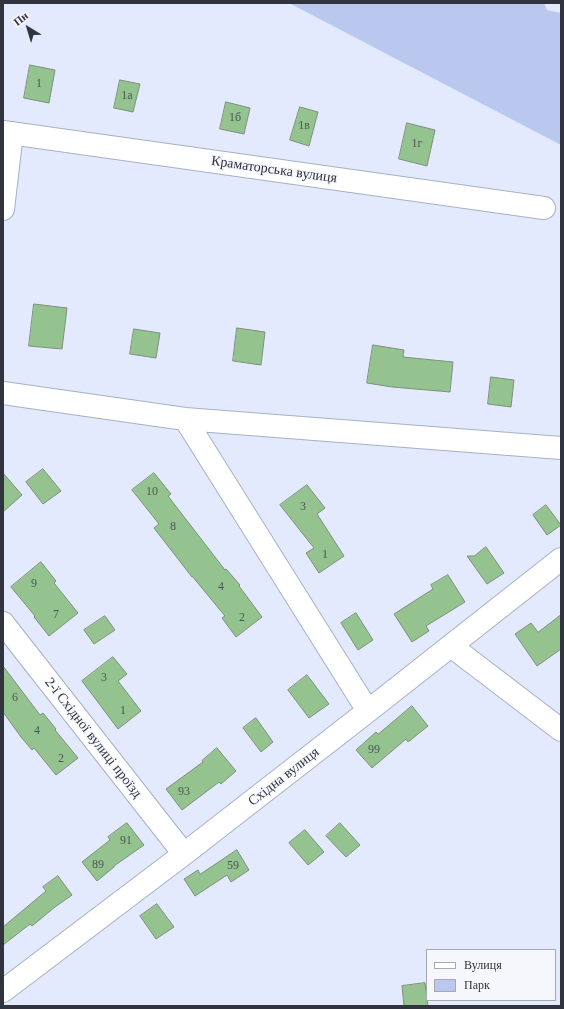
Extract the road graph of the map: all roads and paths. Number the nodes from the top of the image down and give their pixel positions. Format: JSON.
{"nodes":[{"id":1,"x":7,"y":132,"type":"edge"},
{"id":2,"x":544,"y":208,"type":"dead end"},
{"id":3,"x":3,"y":209,"type":"edge"},
{"id":4,"x":3,"y":393,"type":"edge"},
{"id":5,"x":185,"y":418,"type":"junction"},
{"id":6,"x":561,"y":448,"type":"edge"},
{"id":7,"x":561,"y":559,"type":"edge"},
{"id":8,"x":3,"y":623,"type":"edge"},
{"id":9,"x":451,"y":646,"type":"junction"},
{"id":10,"x":368,"y":711,"type":"junction"},
{"id":11,"x":561,"y":730,"type":"edge"},
{"id":12,"x":184,"y":854,"type":"junction"},
{"id":13,"x":3,"y":991,"type":"edge"}],
"edges":[{"from":1,"to":2,"type":"street","name":"Краматорська вулиця"},
{"from":1,"to":3,"type":"street"},
{"from":4,"to":5,"type":"street"},
{"from":5,"to":6,"type":"street"},
{"from":5,"to":10,"type":"street"},
{"from":7,"to":9,"type":"street","name":"Східна вулиця"},
{"from":8,"to":12,"type":"street","name":"2-ї Східної вулиці проїзд"},
{"from":9,"to":10,"type":"street","name":"Східна вулиця"},
{"from":9,"to":11,"type":"street"},
{"from":10,"to":12,"type":"street","name":"Східна вулиця"},
{"from":12,"to":13,"type":"street","name":"Східна вулиця"}]}
